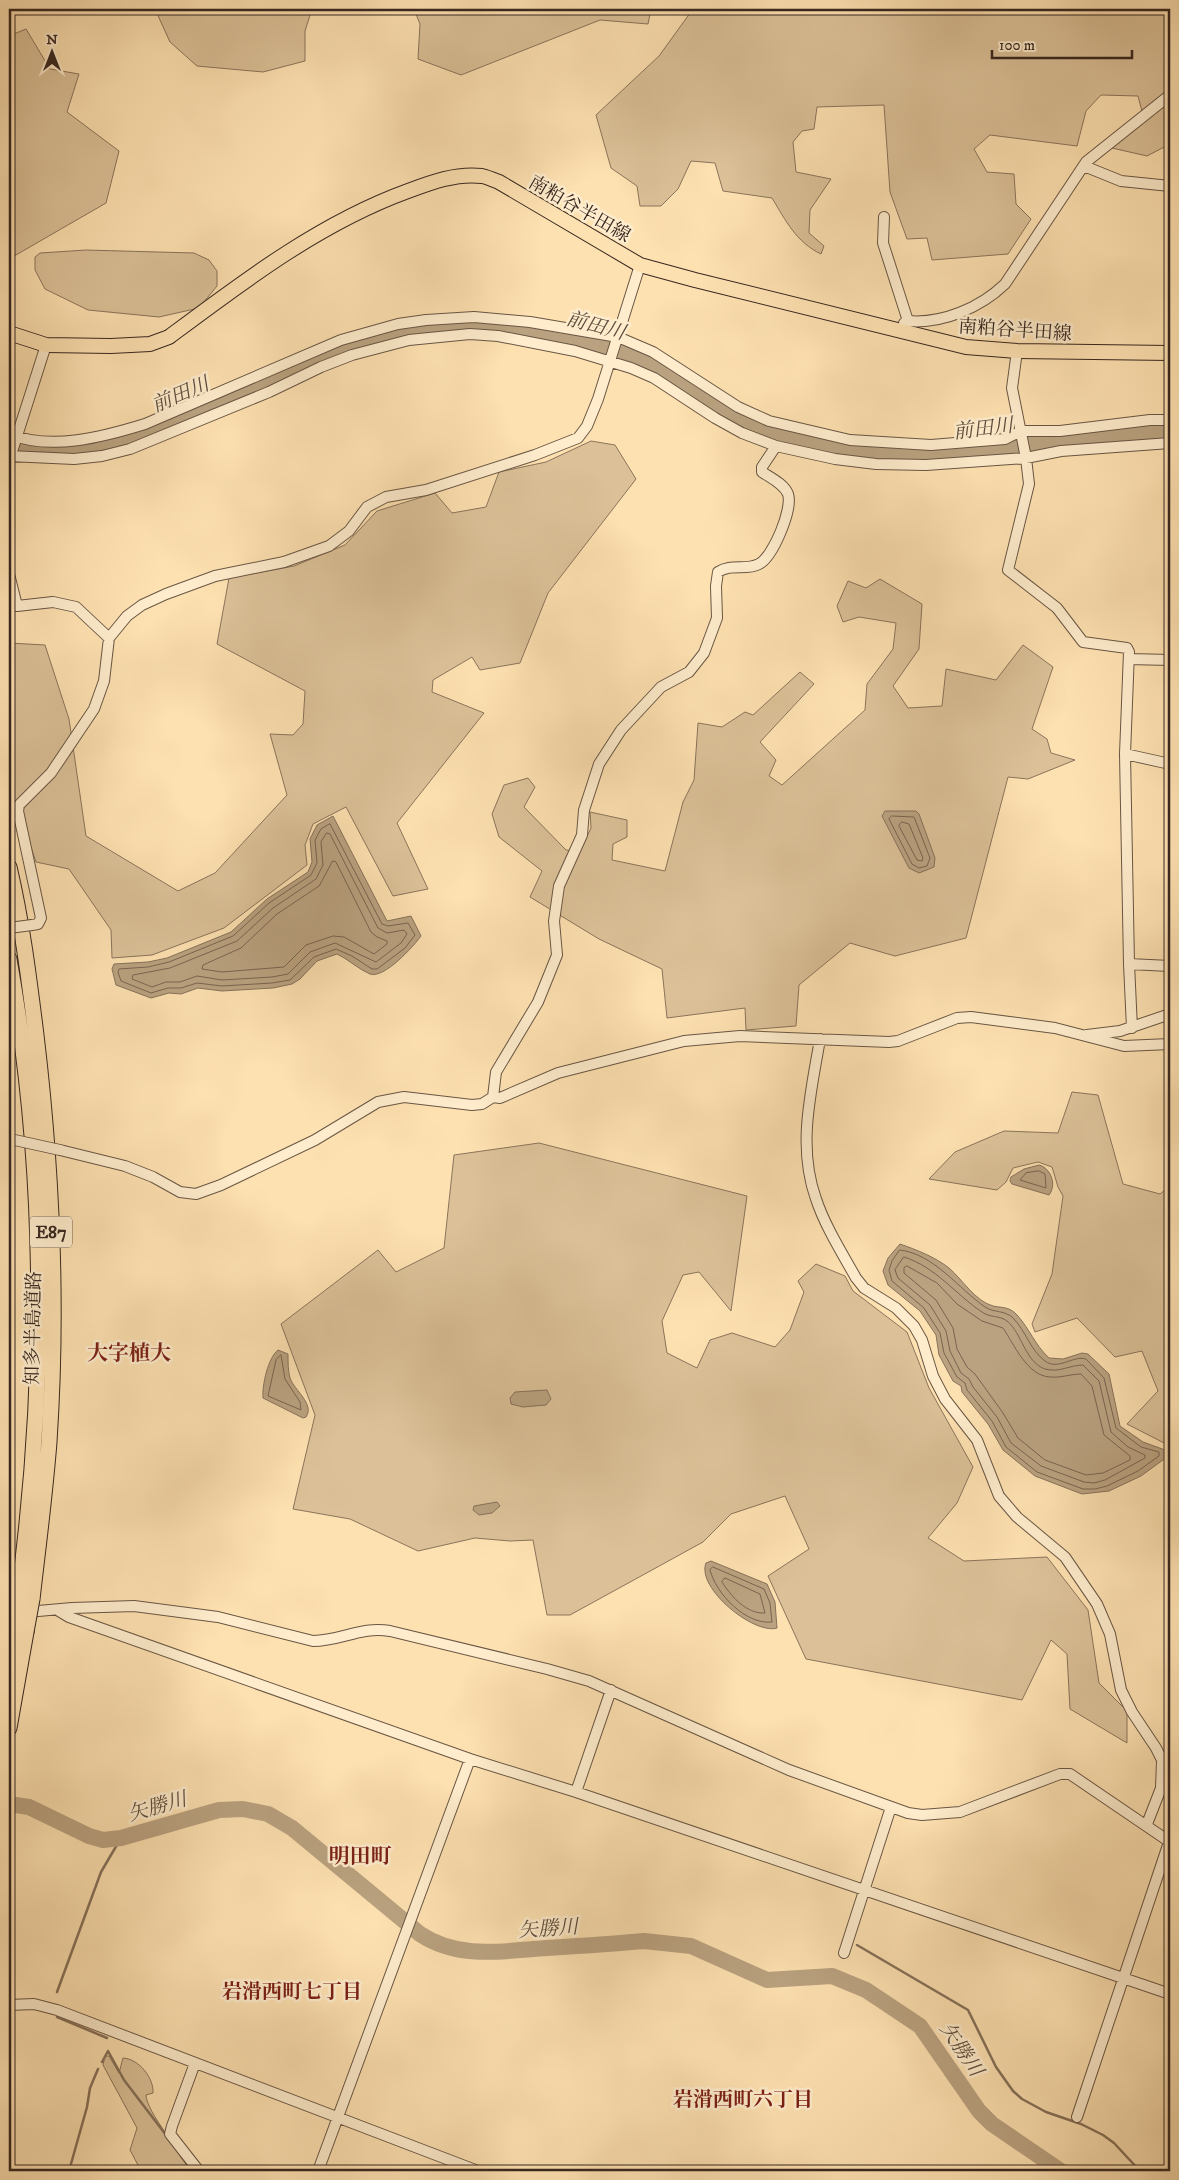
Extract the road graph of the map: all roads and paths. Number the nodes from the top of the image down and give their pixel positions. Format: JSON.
{"nodes":[{"id":1,"x":1170,"y":95,"type":"edge"},
{"id":2,"x":1084,"y":166,"type":"junction"},
{"id":3,"x":1170,"y":186,"type":"edge"},
{"id":4,"x":884,"y":217,"type":"dead end"},
{"id":5,"x":640,"y":264,"type":"junction"},
{"id":6,"x":908,"y":321,"type":"junction"},
{"id":7,"x":894,"y":329,"type":"junction"},
{"id":8,"x":9,"y":333,"type":"edge"},
{"id":9,"x":617,"y":340,"type":"junction"},
{"id":10,"x":46,"y":344,"type":"junction"},
{"id":11,"x":1016,"y":351,"type":"junction"},
{"id":12,"x":1170,"y":353,"type":"edge"},
{"id":13,"x":611,"y":360,"type":"junction"},
{"id":14,"x":1170,"y":420,"type":"edge"},
{"id":15,"x":1021,"y":431,"type":"junction"},
{"id":16,"x":13,"y":436,"type":"edge"},
{"id":17,"x":1170,"y":442,"type":"edge"},
{"id":18,"x":776,"y":446,"type":"junction"},
{"id":19,"x":9,"y":458,"type":"edge"},
{"id":20,"x":1026,"y":458,"type":"junction"},
{"id":21,"x":9,"y":574,"type":"edge"},
{"id":22,"x":109,"y":638,"type":"junction"},
{"id":23,"x":1129,"y":659,"type":"junction"},
{"id":24,"x":1170,"y":660,"type":"edge"},
{"id":25,"x":1126,"y":754,"type":"junction"},
{"id":26,"x":1170,"y":764,"type":"edge"},
{"id":27,"x":9,"y":867,"type":"edge"},
{"id":28,"x":9,"y":928,"type":"edge"},
{"id":29,"x":9,"y":959,"type":"edge"},
{"id":30,"x":1128,"y":964,"type":"junction"},
{"id":31,"x":1170,"y":966,"type":"edge"},
{"id":32,"x":1170,"y":1014,"type":"edge"},
{"id":33,"x":1132,"y":1028,"type":"junction"},
{"id":34,"x":1086,"y":1036,"type":"junction"},
{"id":35,"x":820,"y":1039,"type":"junction"},
{"id":36,"x":1170,"y":1044,"type":"edge"},
{"id":37,"x":493,"y":1097,"type":"junction"},
{"id":38,"x":10,"y":1139,"type":"edge"},
{"id":39,"x":25,"y":1599,"type":"junction"},
{"id":40,"x":59,"y":1611,"type":"junction"},
{"id":41,"x":9,"y":1619,"type":"edge"},
{"id":42,"x":20,"y":1633,"type":"junction"},
{"id":43,"x":9,"y":1658,"type":"edge"},
{"id":44,"x":612,"y":1690,"type":"junction"},
{"id":45,"x":9,"y":1728,"type":"edge"},
{"id":46,"x":470,"y":1759,"type":"junction"},
{"id":47,"x":576,"y":1792,"type":"junction"},
{"id":48,"x":892,"y":1807,"type":"junction"},
{"id":49,"x":1147,"y":1824,"type":"junction"},
{"id":50,"x":1170,"y":1842,"type":"edge"},
{"id":51,"x":864,"y":1890,"type":"junction"},
{"id":52,"x":844,"y":1953,"type":"dead end"},
{"id":53,"x":1123,"y":1978,"type":"junction"},
{"id":54,"x":1170,"y":1994,"type":"edge"},
{"id":55,"x":9,"y":2005,"type":"edge"},
{"id":56,"x":195,"y":2063,"type":"junction"},
{"id":57,"x":1077,"y":2117,"type":"dead end"},
{"id":58,"x":337,"y":2119,"type":"junction"},
{"id":59,"x":199,"y":2171,"type":"edge"},
{"id":60,"x":318,"y":2171,"type":"edge"},
{"id":61,"x":478,"y":2171,"type":"edge"}],
"edges":[{"from":1,"to":2,"type":"street"},
{"from":2,"to":3,"type":"street"},
{"from":2,"to":6,"type":"street"},
{"from":4,"to":6,"type":"street"},
{"from":5,"to":7,"type":"main road","name":"南粕谷半田線"},
{"from":5,"to":9,"type":"street"},
{"from":5,"to":10,"type":"main road","name":"南粕谷半田線"},
{"from":6,"to":7,"type":"street"},
{"from":7,"to":11,"type":"main road","name":"南粕谷半田線"},
{"from":8,"to":10,"type":"main road","name":"南粕谷半田線"},
{"from":9,"to":13,"type":"street"},
{"from":9,"to":15,"type":"street"},
{"from":9,"to":16,"type":"street"},
{"from":10,"to":16,"type":"street"},
{"from":11,"to":12,"type":"main road","name":"南粕谷半田線"},
{"from":11,"to":15,"type":"street"},
{"from":13,"to":18,"type":"street"},
{"from":13,"to":19,"type":"street"},
{"from":13,"to":22,"type":"street"},
{"from":14,"to":15,"type":"street"},
{"from":15,"to":20,"type":"street"},
{"from":16,"to":19,"type":"street"},
{"from":17,"to":20,"type":"street"},
{"from":18,"to":20,"type":"street"},
{"from":18,"to":37,"type":"street"},
{"from":20,"to":23,"type":"street"},
{"from":21,"to":22,"type":"street"},
{"from":22,"to":28,"type":"street","bridge":true},
{"from":23,"to":24,"type":"street"},
{"from":23,"to":25,"type":"street"},
{"from":25,"to":26,"type":"street"},
{"from":25,"to":30,"type":"street"},
{"from":27,"to":39,"type":"highway","name":"知多半島道路","number":"E87"},
{"from":29,"to":39,"type":"highway","name":"知多半島道路","number":"E87"},
{"from":30,"to":31,"type":"street"},
{"from":30,"to":33,"type":"street"},
{"from":32,"to":33,"type":"street"},
{"from":33,"to":34,"type":"street"},
{"from":34,"to":35,"type":"street"},
{"from":34,"to":36,"type":"street"},
{"from":35,"to":37,"type":"street"},
{"from":35,"to":49,"type":"street"},
{"from":37,"to":38,"type":"street","bridge":true},
{"from":39,"to":42,"type":"highway","name":"知多半島道路","number":"E87","bridge":true},
{"from":40,"to":41,"type":"street"},
{"from":40,"to":44,"type":"street"},
{"from":40,"to":46,"type":"street"},
{"from":42,"to":43,"type":"highway","name":"知多半島道路","number":"E87"},
{"from":42,"to":45,"type":"highway","name":"知多半島道路","number":"E87"},
{"from":44,"to":47,"type":"street"},
{"from":44,"to":48,"type":"street"},
{"from":46,"to":47,"type":"street"},
{"from":46,"to":58,"type":"street"},
{"from":47,"to":51,"type":"street"},
{"from":48,"to":49,"type":"street"},
{"from":48,"to":51,"type":"street"},
{"from":49,"to":50,"type":"street"},
{"from":50,"to":53,"type":"street"},
{"from":51,"to":52,"type":"street"},
{"from":51,"to":53,"type":"street"},
{"from":53,"to":54,"type":"street"},
{"from":53,"to":57,"type":"street"},
{"from":55,"to":56,"type":"street"},
{"from":56,"to":58,"type":"street"},
{"from":56,"to":59,"type":"street"},
{"from":58,"to":60,"type":"street"},
{"from":58,"to":61,"type":"street"}]}
